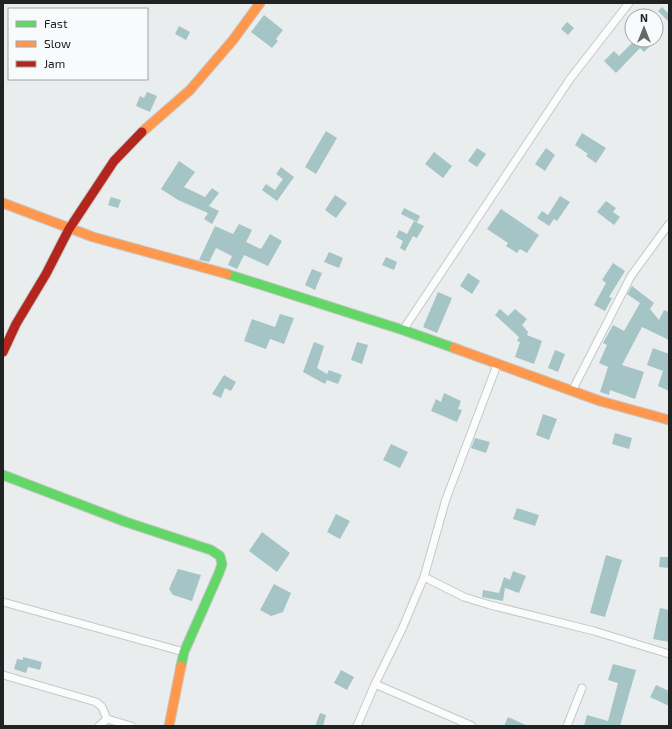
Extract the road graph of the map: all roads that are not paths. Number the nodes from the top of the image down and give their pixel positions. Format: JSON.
{"nodes":[{"id":1,"x":260,"y":3,"type":"edge"},
{"id":2,"x":629,"y":3,"type":"edge"},
{"id":3,"x":3,"y":203,"type":"edge"},
{"id":4,"x":669,"y":224,"type":"edge"},
{"id":5,"x":69,"y":229,"type":"junction"},
{"id":6,"x":403,"y":330,"type":"junction"},
{"id":7,"x":3,"y":352,"type":"edge"},
{"id":8,"x":497,"y":365,"type":"junction"},
{"id":9,"x":572,"y":391,"type":"junction"},
{"id":10,"x":669,"y":420,"type":"edge"},
{"id":11,"x":3,"y":475,"type":"edge"},
{"id":12,"x":424,"y":577,"type":"junction"},
{"id":13,"x":3,"y":602,"type":"edge"},
{"id":14,"x":184,"y":652,"type":"junction"},
{"id":15,"x":669,"y":654,"type":"edge"},
{"id":16,"x":3,"y":675,"type":"edge"},
{"id":17,"x":375,"y":684,"type":"junction"},
{"id":18,"x":582,"y":688,"type":"dead end"},
{"id":19,"x":107,"y":719,"type":"junction"},
{"id":20,"x":99,"y":726,"type":"edge"},
{"id":21,"x":131,"y":726,"type":"edge"},
{"id":22,"x":169,"y":726,"type":"edge"},
{"id":23,"x":357,"y":726,"type":"edge"},
{"id":24,"x":472,"y":726,"type":"edge"},
{"id":25,"x":567,"y":726,"type":"edge"}],
"edges":[{"from":1,"to":5,"type":"street"},
{"from":2,"to":6,"type":"street"},
{"from":3,"to":5,"type":"street"},
{"from":4,"to":9,"type":"street"},
{"from":5,"to":6,"type":"street"},
{"from":5,"to":7,"type":"street"},
{"from":6,"to":8,"type":"street"},
{"from":8,"to":9,"type":"street"},
{"from":8,"to":12,"type":"street"},
{"from":9,"to":10,"type":"street"},
{"from":11,"to":14,"type":"street"},
{"from":12,"to":15,"type":"street"},
{"from":12,"to":17,"type":"street"},
{"from":13,"to":14,"type":"street"},
{"from":14,"to":22,"type":"street"},
{"from":16,"to":19,"type":"street"},
{"from":17,"to":23,"type":"street"},
{"from":17,"to":24,"type":"street"},
{"from":18,"to":25,"type":"street"},
{"from":19,"to":20,"type":"street"},
{"from":19,"to":21,"type":"street"}]}
